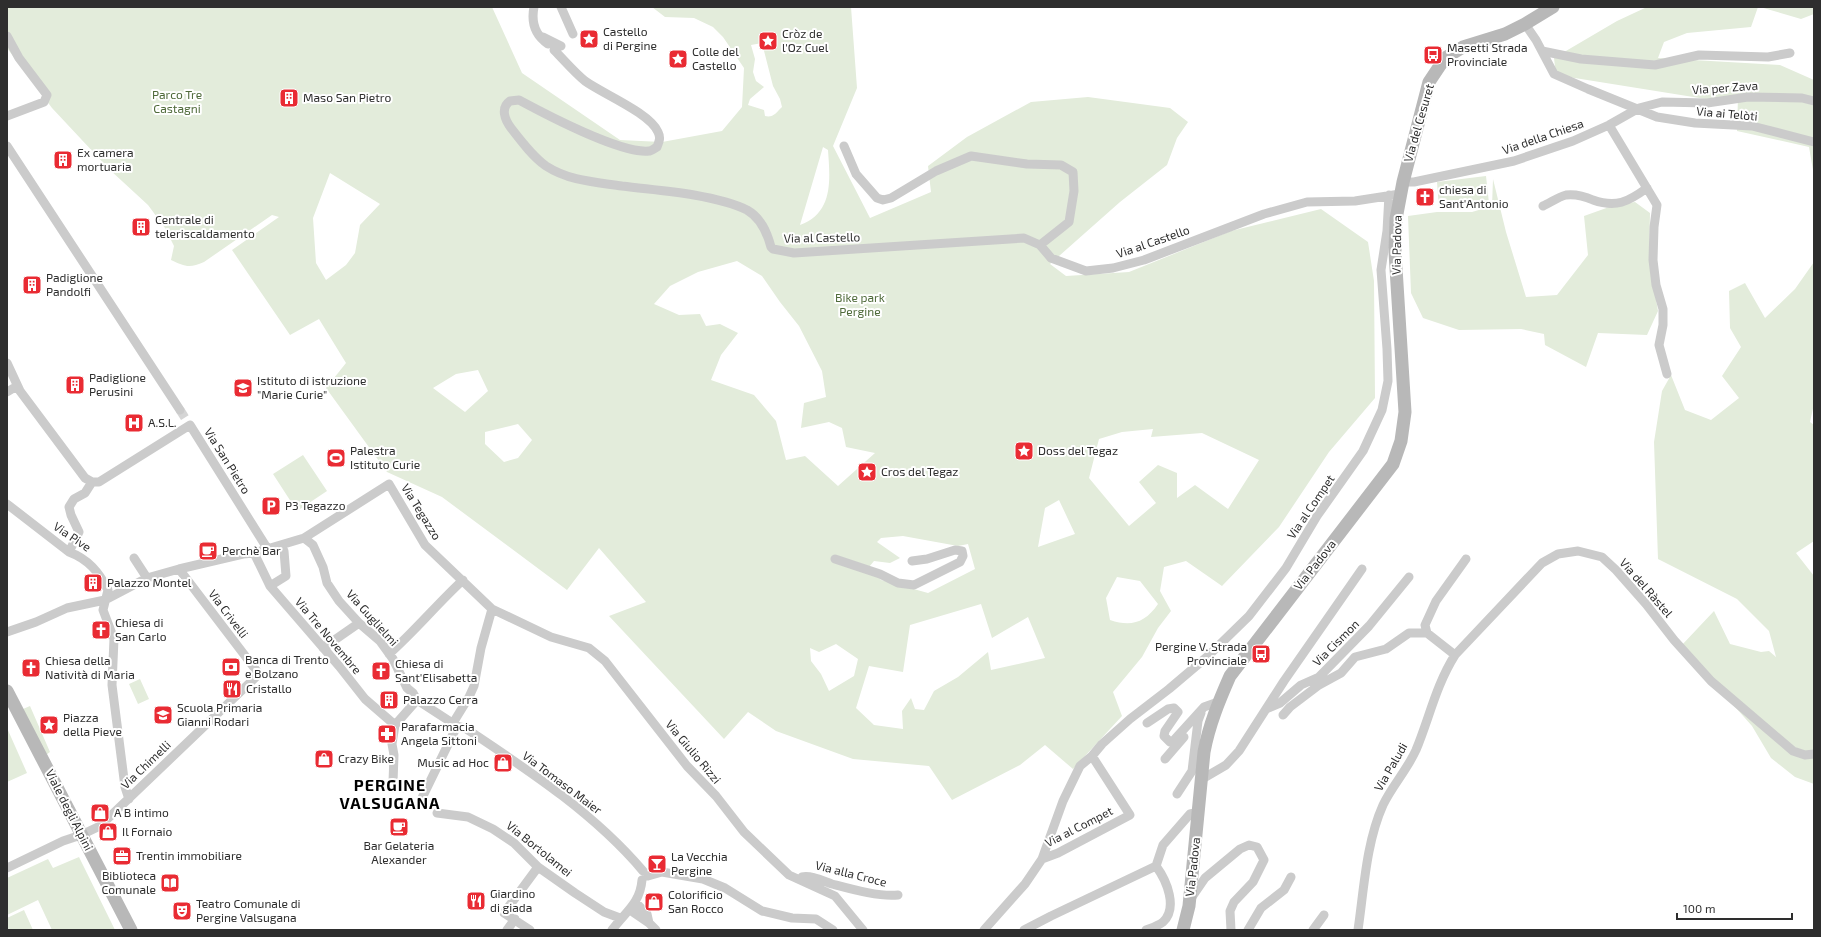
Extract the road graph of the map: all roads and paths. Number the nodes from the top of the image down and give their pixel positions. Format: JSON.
{"nodes":[{"id":1,"x":534,"y":7,"type":"edge"},
{"id":2,"x":561,"y":7,"type":"edge"},
{"id":3,"x":1553,"y":7,"type":"edge"},
{"id":4,"x":1525,"y":24,"type":"junction"},
{"id":5,"x":538,"y":34,"type":"junction"},
{"id":6,"x":573,"y":34,"type":"dead end"},
{"id":7,"x":7,"y":36,"type":"edge"},
{"id":8,"x":554,"y":47,"type":"junction"},
{"id":9,"x":1542,"y":51,"type":"junction"},
{"id":10,"x":1790,"y":53,"type":"dead end"},
{"id":11,"x":1814,"y":101,"type":"edge"},
{"id":12,"x":1639,"y":108,"type":"junction"},
{"id":13,"x":7,"y":116,"type":"edge"},
{"id":14,"x":1609,"y":125,"type":"junction"},
{"id":15,"x":1814,"y":142,"type":"edge"},
{"id":16,"x":7,"y":146,"type":"edge"},
{"id":17,"x":844,"y":146,"type":"dead end"},
{"id":18,"x":1647,"y":188,"type":"junction"},
{"id":19,"x":1397,"y":190,"type":"junction"},
{"id":20,"x":1543,"y":206,"type":"dead end"},
{"id":21,"x":1040,"y":244,"type":"junction"},
{"id":22,"x":7,"y":363,"type":"edge"},
{"id":23,"x":1667,"y":374,"type":"dead end"},
{"id":24,"x":17,"y":386,"type":"junction"},
{"id":25,"x":7,"y":392,"type":"edge"},
{"id":26,"x":180,"y":410,"type":"tunnel mouth"},
{"id":27,"x":92,"y":482,"type":"junction"},
{"id":28,"x":7,"y":504,"type":"edge"},
{"id":29,"x":304,"y":538,"type":"junction"},
{"id":30,"x":267,"y":548,"type":"junction"},
{"id":31,"x":284,"y":551,"type":"dead end"},
{"id":32,"x":70,"y":552,"type":"junction"},
{"id":33,"x":254,"y":553,"type":"junction"},
{"id":34,"x":134,"y":558,"type":"dead end"},
{"id":35,"x":835,"y":559,"type":"dead end"},
{"id":36,"x":1466,"y":559,"type":"dead end"},
{"id":37,"x":912,"y":561,"type":"dead end"},
{"id":38,"x":178,"y":569,"type":"junction"},
{"id":39,"x":1362,"y":569,"type":"dead end"},
{"id":40,"x":1408,"y":577,"type":"dead end"},
{"id":41,"x":147,"y":578,"type":"junction"},
{"id":42,"x":463,"y":580,"type":"junction"},
{"id":43,"x":270,"y":586,"type":"junction"},
{"id":44,"x":105,"y":600,"type":"junction"},
{"id":45,"x":492,"y":609,"type":"junction"},
{"id":46,"x":359,"y":623,"type":"junction"},
{"id":47,"x":7,"y":632,"type":"edge"},
{"id":48,"x":1427,"y":633,"type":"junction"},
{"id":49,"x":323,"y":648,"type":"junction"},
{"id":50,"x":389,"y":654,"type":"junction"},
{"id":51,"x":1455,"y":655,"type":"junction"},
{"id":52,"x":259,"y":674,"type":"joint"},
{"id":53,"x":7,"y":691,"type":"edge"},
{"id":54,"x":416,"y":700,"type":"junction"},
{"id":55,"x":1218,"y":702,"type":"junction"},
{"id":56,"x":1204,"y":707,"type":"junction"},
{"id":57,"x":1266,"y":709,"type":"junction"},
{"id":58,"x":1283,"y":715,"type":"dead end"},
{"id":59,"x":1198,"y":721,"type":"junction"},
{"id":60,"x":1147,"y":723,"type":"dead end"},
{"id":61,"x":455,"y":724,"type":"junction"},
{"id":62,"x":395,"y":725,"type":"junction"},
{"id":63,"x":1814,"y":754,"type":"edge"},
{"id":64,"x":1092,"y":756,"type":"junction"},
{"id":65,"x":1166,"y":759,"type":"dead end"},
{"id":66,"x":1202,"y":780,"type":"junction"},
{"id":67,"x":404,"y":788,"type":"dead end"},
{"id":68,"x":1177,"y":794,"type":"dead end"},
{"id":69,"x":422,"y":798,"type":"dead end"},
{"id":70,"x":129,"y":799,"type":"junction"},
{"id":71,"x":1199,"y":812,"type":"junction"},
{"id":72,"x":437,"y":813,"type":"dead end"},
{"id":73,"x":81,"y":835,"type":"junction"},
{"id":74,"x":1042,"y":859,"type":"junction"},
{"id":75,"x":538,"y":866,"type":"junction"},
{"id":76,"x":1156,"y":866,"type":"junction"},
{"id":77,"x":7,"y":868,"type":"edge"},
{"id":78,"x":644,"y":876,"type":"junction"},
{"id":79,"x":1291,"y":877,"type":"dead end"},
{"id":80,"x":799,"y":878,"type":"junction"},
{"id":81,"x":898,"y":895,"type":"dead end"},
{"id":82,"x":635,"y":902,"type":"junction"},
{"id":83,"x":1189,"y":906,"type":"junction"},
{"id":84,"x":630,"y":910,"type":"junction"},
{"id":85,"x":1324,"y":915,"type":"dead end"},
{"id":86,"x":620,"y":918,"type":"junction"},
{"id":87,"x":515,"y":919,"type":"junction"},
{"id":88,"x":649,"y":923,"type":"junction"},
{"id":89,"x":131,"y":930,"type":"edge"},
{"id":90,"x":507,"y":930,"type":"edge"},
{"id":91,"x":530,"y":930,"type":"edge"},
{"id":92,"x":612,"y":930,"type":"edge"},
{"id":93,"x":656,"y":930,"type":"edge"},
{"id":94,"x":833,"y":930,"type":"edge"},
{"id":95,"x":863,"y":930,"type":"edge"},
{"id":96,"x":984,"y":930,"type":"edge"},
{"id":97,"x":1024,"y":930,"type":"edge"},
{"id":98,"x":1146,"y":930,"type":"edge"},
{"id":99,"x":1183,"y":930,"type":"edge"},
{"id":100,"x":1231,"y":930,"type":"edge"},
{"id":101,"x":1248,"y":930,"type":"edge"},
{"id":102,"x":1313,"y":930,"type":"edge"},
{"id":103,"x":1358,"y":930,"type":"edge"}],
"edges":[{"from":1,"to":5,"type":"street"},
{"from":2,"to":6,"type":"street"},
{"from":3,"to":4,"type":"main road","name":"Via del Cesuret"},
{"from":4,"to":9,"type":"street","name":"Via ai Telòti"},
{"from":4,"to":19,"type":"main road","name":"Via del Cesuret"},
{"from":5,"to":8,"type":"street"},
{"from":5,"to":8,"type":"street","name":"Via al Castello"},
{"from":7,"to":13,"type":"street"},
{"from":8,"to":21,"type":"street","name":"Via al Castello"},
{"from":9,"to":10,"type":"street"},
{"from":9,"to":12,"type":"street","name":"Via ai Telòti"},
{"from":11,"to":12,"type":"street","name":"Via per Zava"},
{"from":12,"to":14,"type":"street","name":"Via della Chiesa"},
{"from":12,"to":15,"type":"street","name":"Via ai Telòti"},
{"from":14,"to":18,"type":"street"},
{"from":14,"to":19,"type":"street","name":"Via della Chiesa"},
{"from":16,"to":26,"type":"street"},
{"from":17,"to":21,"type":"street"},
{"from":18,"to":20,"type":"street"},
{"from":18,"to":23,"type":"street"},
{"from":19,"to":21,"type":"street","name":"Via al Castello"},
{"from":19,"to":55,"type":"main road","name":"Via Padova"},
{"from":19,"to":64,"type":"street","name":"Via al Compet"},
{"from":22,"to":24,"type":"street"},
{"from":24,"to":25,"type":"street"},
{"from":24,"to":27,"type":"street"},
{"from":27,"to":30,"type":"street","name":"Via San Pietro"},
{"from":27,"to":32,"type":"street"},
{"from":28,"to":32,"type":"street","name":"Via Pive"},
{"from":29,"to":30,"type":"street","name":"Via Tegazzo"},
{"from":29,"to":42,"type":"street","name":"Via Tegazzo"},
{"from":29,"to":46,"type":"street","name":"Via Guglielmi"},
{"from":30,"to":33,"type":"street","name":"Via Tegazzo"},
{"from":31,"to":43,"type":"street"},
{"from":32,"to":44,"type":"street","name":"Via Pive"},
{"from":33,"to":38,"type":"street","name":"Via Tegazzo"},
{"from":33,"to":43,"type":"street","name":"Via Tre Novembre"},
{"from":34,"to":41,"type":"street"},
{"from":35,"to":37,"type":"street"},
{"from":36,"to":48,"type":"street"},
{"from":38,"to":41,"type":"street","name":"Via Tegazzo"},
{"from":38,"to":52,"type":"street","name":"Via Crivelli"},
{"from":39,"to":57,"type":"street","name":"Via Cismon"},
{"from":40,"to":57,"type":"street","name":"Via Cismon"},
{"from":41,"to":44,"type":"street","name":"Via Tegazzo"},
{"from":42,"to":45,"type":"street","name":"Via Tegazzo"},
{"from":42,"to":50,"type":"street"},
{"from":43,"to":49,"type":"street","name":"Via Tre Novembre"},
{"from":44,"to":47,"type":"street","name":"Via Tegazzo"},
{"from":44,"to":70,"type":"street","name":"Via Pive"},
{"from":45,"to":61,"type":"street"},
{"from":45,"to":80,"type":"street","name":"Via Giulio Rizzi"},
{"from":46,"to":49,"type":"street"},
{"from":46,"to":50,"type":"street","name":"Via Guglielmi"},
{"from":48,"to":51,"type":"street"},
{"from":48,"to":58,"type":"street"},
{"from":49,"to":62,"type":"street","name":"Via Tre Novembre"},
{"from":50,"to":54,"type":"street","name":"Via Guglielmi"},
{"from":51,"to":63,"type":"street","name":"Via del Ràstel"},
{"from":51,"to":103,"type":"street","name":"Via Paludi"},
{"from":52,"to":70,"type":"street","name":"Via Chimelli"},
{"from":53,"to":73,"type":"main road","name":"Viale degli Alpini"},
{"from":54,"to":61,"type":"street","name":"Via Tomaso Maier"},
{"from":54,"to":62,"type":"street"},
{"from":55,"to":56,"type":"street"},
{"from":55,"to":66,"type":"main road","name":"Via Padova"},
{"from":56,"to":59,"type":"street"},
{"from":56,"to":60,"type":"street"},
{"from":57,"to":66,"type":"street","name":"Via Cismon"},
{"from":59,"to":65,"type":"street"},
{"from":59,"to":68,"type":"street"},
{"from":61,"to":69,"type":"street"},
{"from":61,"to":78,"type":"street","name":"Via Tomaso Maier"},
{"from":62,"to":67,"type":"street"},
{"from":64,"to":74,"type":"street","name":"Via al Compet"},
{"from":64,"to":74,"type":"street","name":"Via al Compet"},
{"from":66,"to":71,"type":"main road","name":"Via Padova"},
{"from":70,"to":73,"type":"street","name":"Via Chimelli"},
{"from":71,"to":76,"type":"street"},
{"from":71,"to":83,"type":"main road","name":"Via Padova"},
{"from":72,"to":75,"type":"street","name":"Via Bortolamei"},
{"from":73,"to":77,"type":"street","name":"Via Chimelli"},
{"from":73,"to":89,"type":"main road","name":"Viale degli Alpini"},
{"from":74,"to":96,"type":"street","name":"Via al Compet"},
{"from":75,"to":86,"type":"street","name":"Via Bortolamei"},
{"from":75,"to":87,"type":"street"},
{"from":76,"to":97,"type":"street"},
{"from":76,"to":98,"type":"street"},
{"from":78,"to":82,"type":"street"},
{"from":78,"to":94,"type":"street"},
{"from":79,"to":101,"type":"street"},
{"from":80,"to":81,"type":"street","name":"Via alla Croce"},
{"from":80,"to":95,"type":"street","name":"Via Giulio Rizzi"},
{"from":82,"to":84,"type":"street"},
{"from":82,"to":88,"type":"street"},
{"from":83,"to":99,"type":"main road","name":"Via Padova"},
{"from":83,"to":100,"type":"street"},
{"from":84,"to":86,"type":"street"},
{"from":84,"to":88,"type":"street"},
{"from":85,"to":102,"type":"street"},
{"from":86,"to":92,"type":"street"},
{"from":87,"to":90,"type":"street"},
{"from":87,"to":91,"type":"street"},
{"from":88,"to":93,"type":"street"}]}
